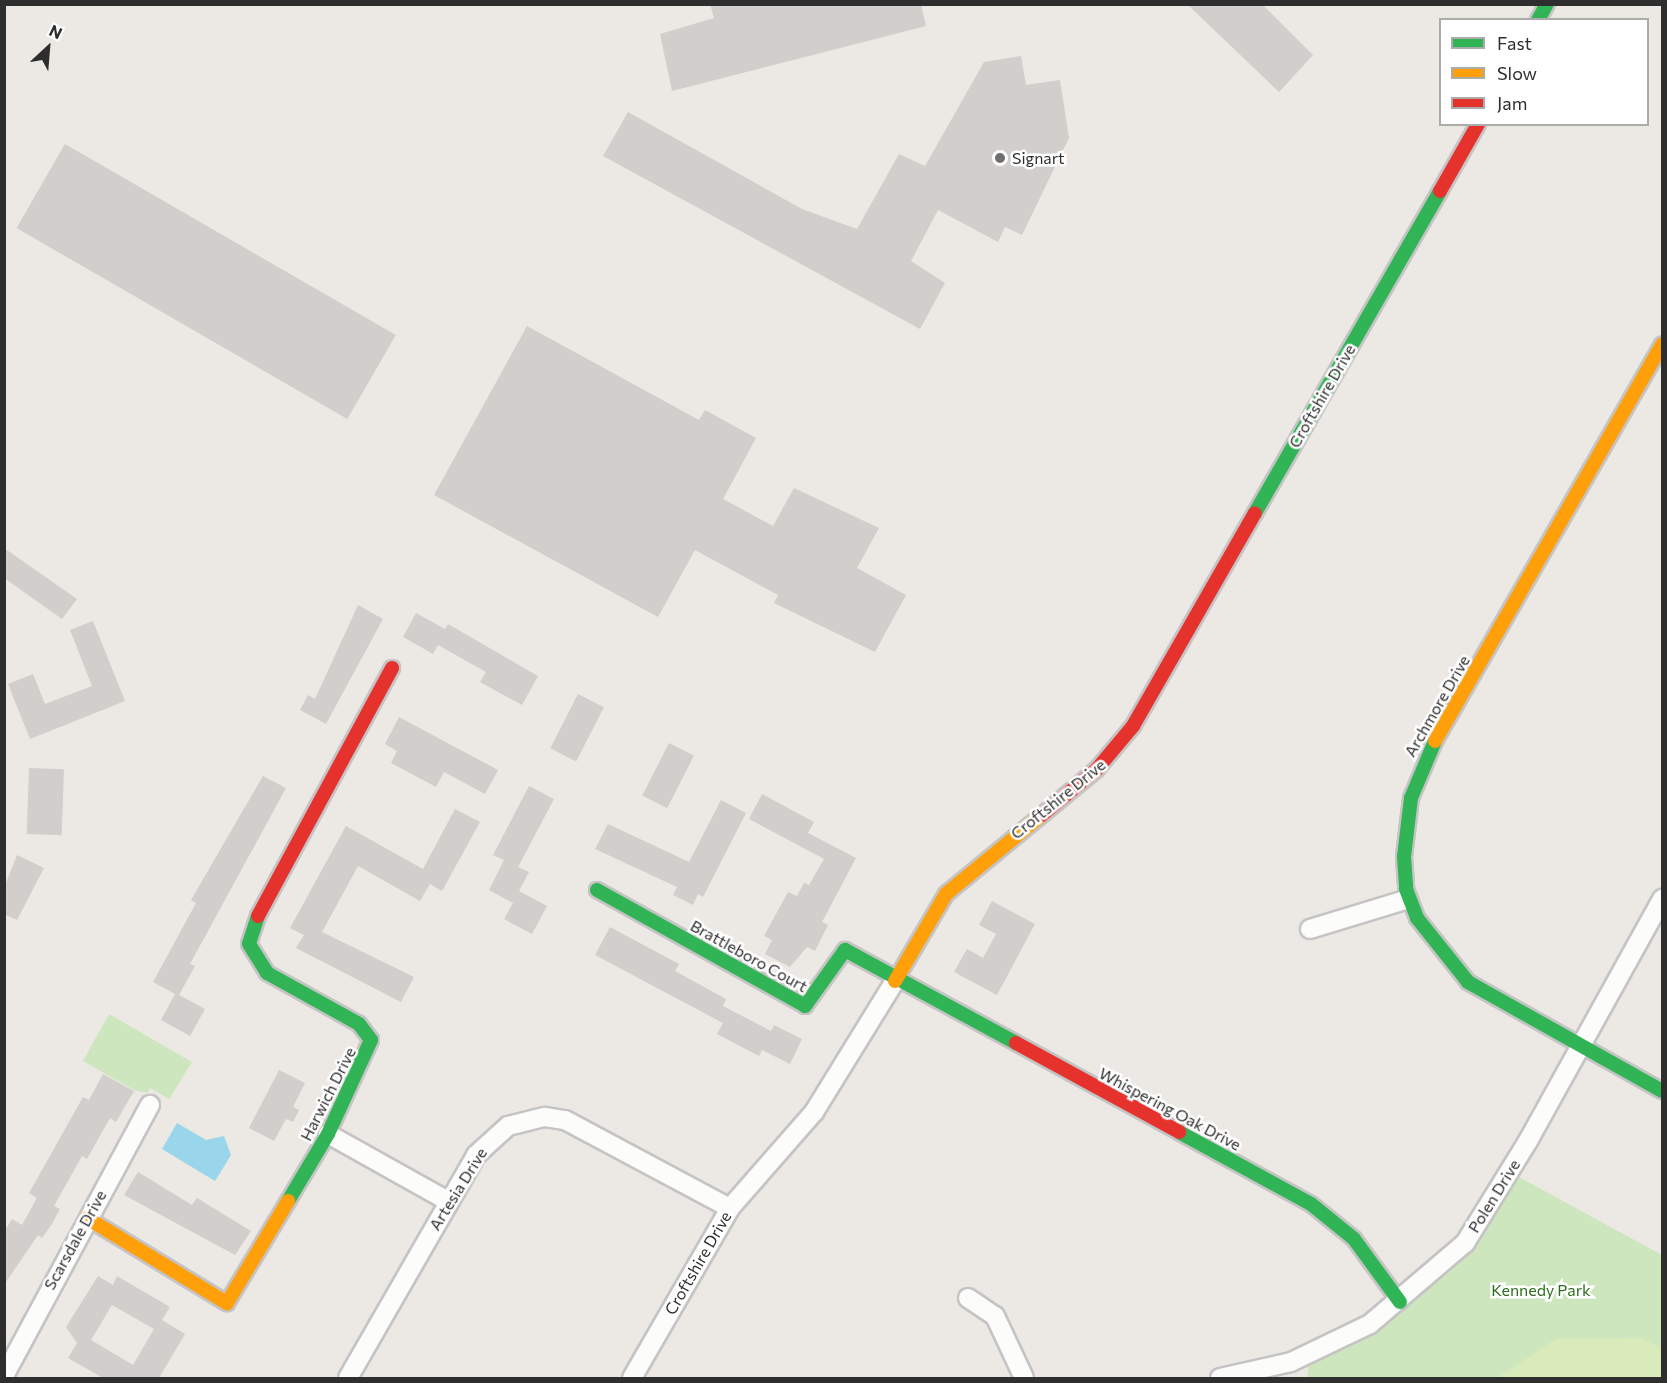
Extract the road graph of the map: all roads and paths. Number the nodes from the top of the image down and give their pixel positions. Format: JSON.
{"nodes":[{"id":1,"x":1547,"y":4,"type":"edge"},
{"id":2,"x":1539,"y":18,"type":"edge"},
{"id":3,"x":1477,"y":126,"type":"edge"},
{"id":4,"x":1662,"y":344,"type":"edge"},
{"id":5,"x":392,"y":668,"type":"dead end"},
{"id":6,"x":597,"y":890,"type":"dead end"},
{"id":7,"x":1408,"y":899,"type":"junction"},
{"id":8,"x":1662,"y":899,"type":"edge"},
{"id":9,"x":1310,"y":929,"type":"dead end"},
{"id":10,"x":895,"y":981,"type":"junction"},
{"id":11,"x":1578,"y":1047,"type":"junction"},
{"id":12,"x":1662,"y":1091,"type":"edge"},
{"id":13,"x":150,"y":1106,"type":"dead end"},
{"id":14,"x":328,"y":1134,"type":"junction"},
{"id":15,"x":448,"y":1201,"type":"junction"},
{"id":16,"x":730,"y":1208,"type":"junction"},
{"id":17,"x":87,"y":1218,"type":"junction"},
{"id":18,"x":968,"y":1298,"type":"dead end"},
{"id":19,"x":1400,"y":1302,"type":"junction"},
{"id":20,"x":4,"y":1376,"type":"edge"},
{"id":21,"x":348,"y":1378,"type":"edge"},
{"id":22,"x":632,"y":1378,"type":"edge"},
{"id":23,"x":1024,"y":1378,"type":"edge"},
{"id":24,"x":1220,"y":1378,"type":"edge"}],
"edges":[{"from":1,"to":2,"type":"street"},
{"from":3,"to":10,"type":"street","name":"Croftshire Drive"},
{"from":4,"to":7,"type":"street","name":"Archmore Drive"},
{"from":5,"to":14,"type":"street","name":"Harwich Drive"},
{"from":6,"to":10,"type":"street","name":"Brattleboro Court"},
{"from":7,"to":9,"type":"street"},
{"from":7,"to":11,"type":"street","name":"Archmore Drive"},
{"from":8,"to":11,"type":"street","name":"Polen Drive"},
{"from":10,"to":16,"type":"street","name":"Croftshire Drive"},
{"from":10,"to":19,"type":"street","name":"Whispering Oak Drive"},
{"from":11,"to":12,"type":"street","name":"Archmore Drive"},
{"from":11,"to":19,"type":"street","name":"Polen Drive"},
{"from":13,"to":17,"type":"street","name":"Scarsdale Drive"},
{"from":14,"to":15,"type":"street"},
{"from":14,"to":17,"type":"street","name":"Harwich Drive"},
{"from":15,"to":16,"type":"street","name":"Artesia Drive"},
{"from":15,"to":21,"type":"street","name":"Artesia Drive"},
{"from":16,"to":22,"type":"street","name":"Croftshire Drive"},
{"from":17,"to":20,"type":"street","name":"Scarsdale Drive"},
{"from":18,"to":23,"type":"street"},
{"from":19,"to":24,"type":"street","name":"Polen Drive"}]}
